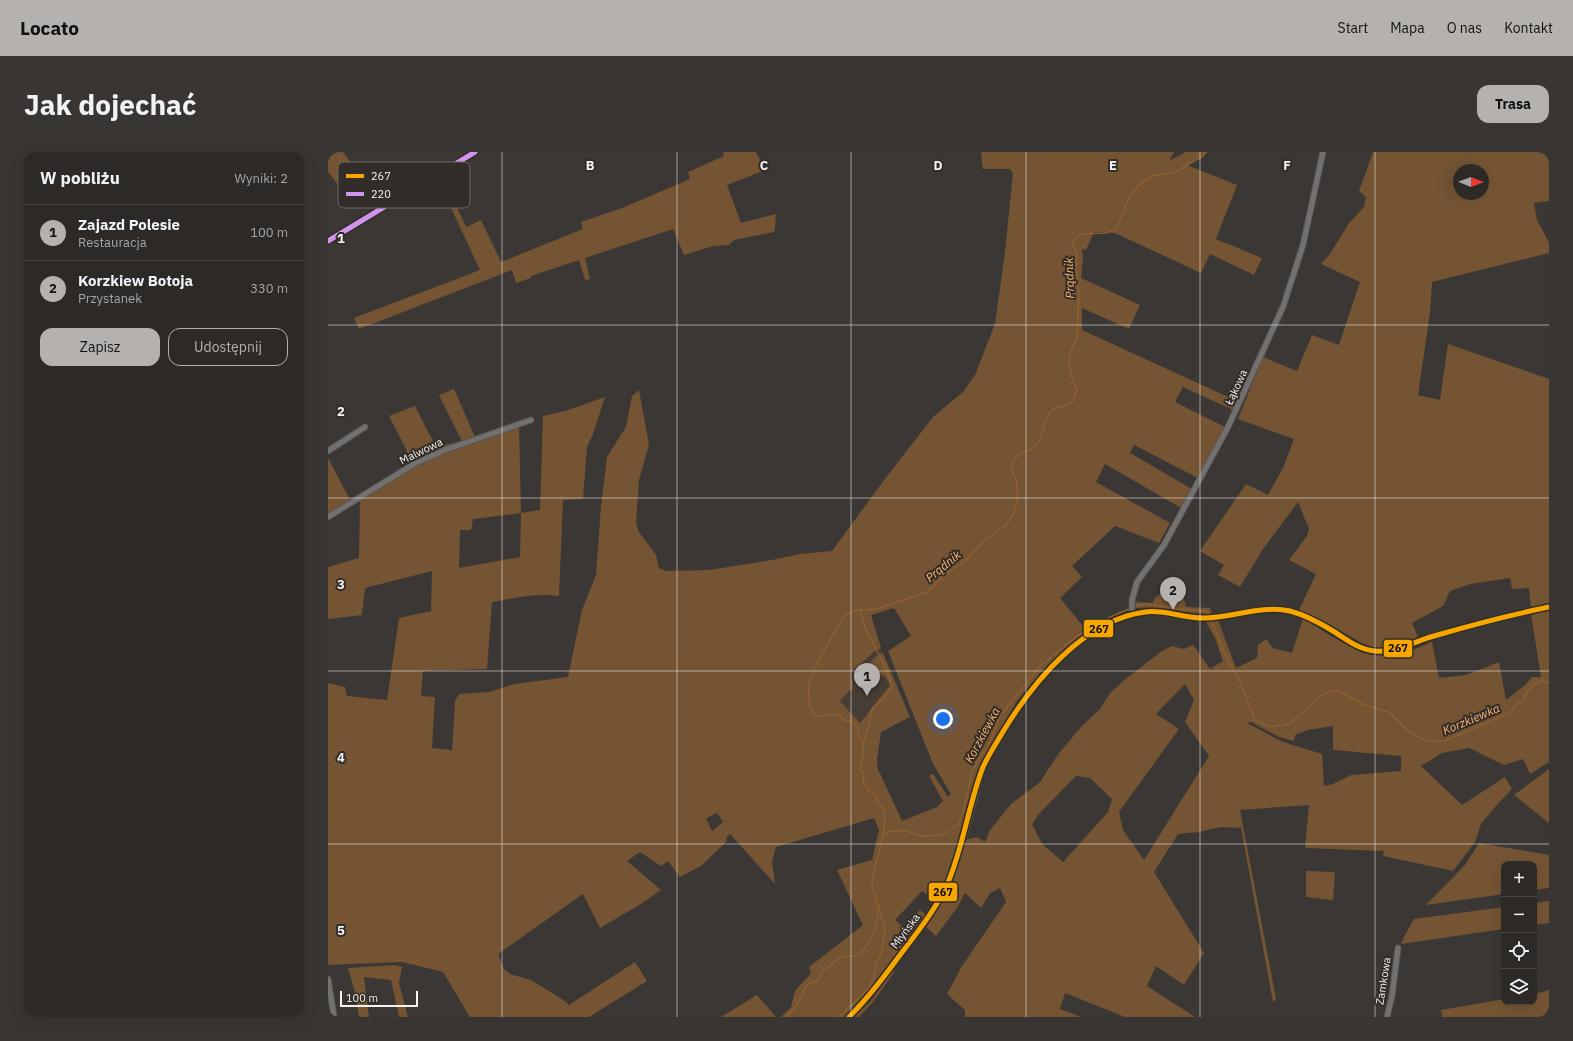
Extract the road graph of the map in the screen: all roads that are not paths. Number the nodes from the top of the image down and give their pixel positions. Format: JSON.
{"nodes":[{"id":1,"x":476,"y":152,"type":"edge"},
{"id":2,"x":1323,"y":152,"type":"edge"},
{"id":3,"x":459,"y":162,"type":"edge"},
{"id":4,"x":383,"y":208,"type":"edge"},
{"id":5,"x":328,"y":241,"type":"edge"},
{"id":6,"x":530,"y":420,"type":"dead end"},
{"id":7,"x":365,"y":427,"type":"dead end"},
{"id":8,"x":328,"y":451,"type":"edge"},
{"id":9,"x":328,"y":517,"type":"edge"},
{"id":10,"x":1549,"y":608,"type":"edge"},
{"id":11,"x":1132,"y":614,"type":"junction"},
{"id":12,"x":1398,"y":948,"type":"dead end"},
{"id":13,"x":328,"y":979,"type":"edge"},
{"id":14,"x":334,"y":1017,"type":"edge"},
{"id":15,"x":849,"y":1017,"type":"edge"},
{"id":16,"x":1387,"y":1017,"type":"edge"}],
"edges":[{"from":1,"to":3,"type":"street"},
{"from":2,"to":11,"type":"street","name":"Łąkowa"},
{"from":4,"to":5,"type":"street"},
{"from":6,"to":9,"type":"street","name":"Malwowa"},
{"from":7,"to":8,"type":"street"},
{"from":10,"to":11,"type":"street","name":"Młyńska"},
{"from":11,"to":15,"type":"street","name":"Młyńska"},
{"from":12,"to":16,"type":"street","name":"Zamkowa"},
{"from":13,"to":14,"type":"street"}]}
